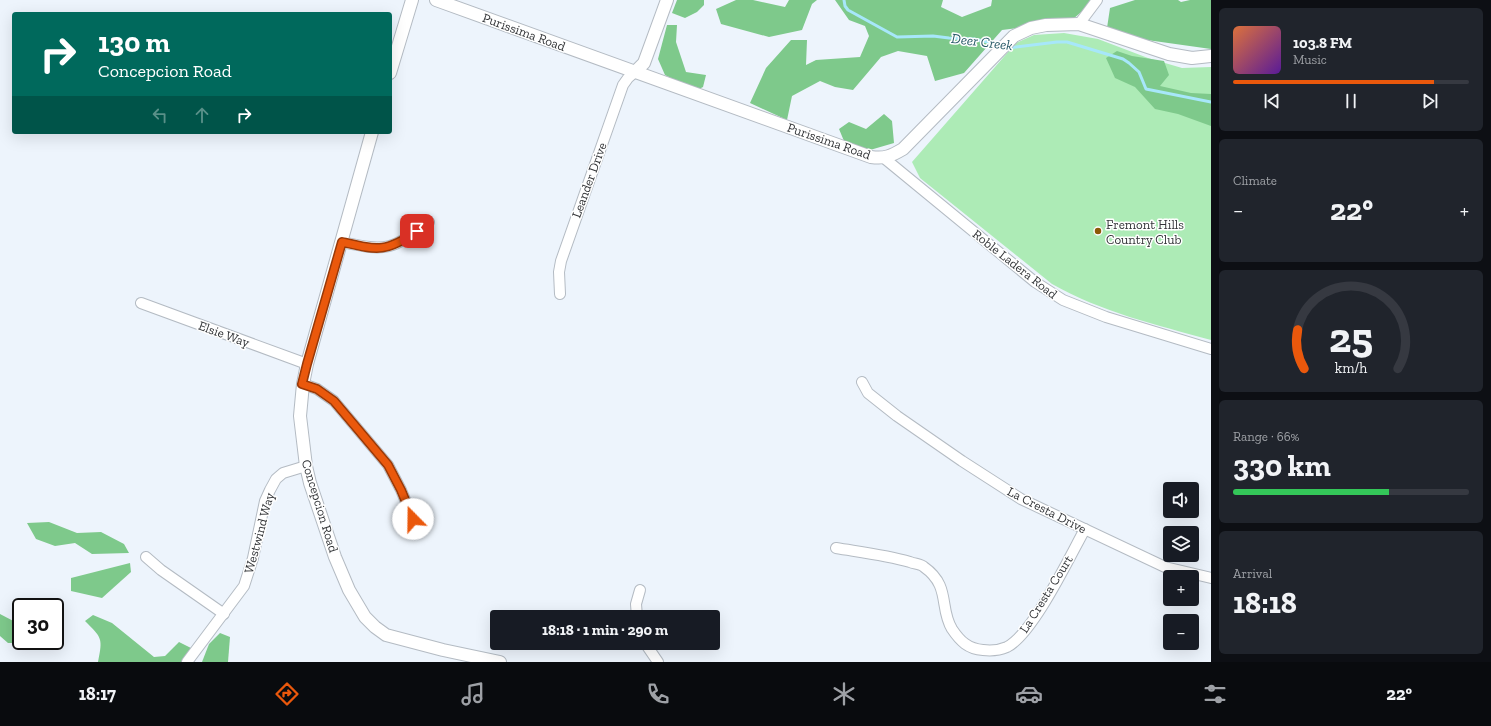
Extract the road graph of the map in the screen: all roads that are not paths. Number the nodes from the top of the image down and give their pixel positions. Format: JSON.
{"nodes":[{"id":1,"x":412,"y":0,"type":"edge"},
{"id":2,"x":436,"y":0,"type":"edge"},
{"id":3,"x":667,"y":0,"type":"edge"},
{"id":4,"x":1097,"y":0,"type":"edge"},
{"id":5,"x":1079,"y":24,"type":"junction"},
{"id":6,"x":1211,"y":56,"type":"edge"},
{"id":7,"x":392,"y":66,"type":"edge"},
{"id":8,"x":635,"y":72,"type":"junction"},
{"id":9,"x":371,"y":134,"type":"edge"},
{"id":10,"x":884,"y":158,"type":"junction"},
{"id":11,"x":429,"y":222,"type":"dead end"},
{"id":12,"x":342,"y":242,"type":"junction"},
{"id":13,"x":560,"y":294,"type":"dead end"},
{"id":14,"x":141,"y":303,"type":"dead end"},
{"id":15,"x":1211,"y":349,"type":"edge"},
{"id":16,"x":307,"y":364,"type":"junction"},
{"id":17,"x":862,"y":382,"type":"dead end"},
{"id":18,"x":302,"y":384,"type":"junction"},
{"id":19,"x":306,"y":466,"type":"junction"},
{"id":20,"x":413,"y":519,"type":"dead end"},
{"id":21,"x":1085,"y":529,"type":"junction"},
{"id":22,"x":836,"y":548,"type":"dead end"},
{"id":23,"x":146,"y":557,"type":"dead end"},
{"id":24,"x":1211,"y":578,"type":"edge"},
{"id":25,"x":640,"y":590,"type":"dead end"},
{"id":26,"x":636,"y":610,"type":"edge"},
{"id":27,"x":224,"y":614,"type":"junction"},
{"id":28,"x":650,"y":650,"type":"edge"},
{"id":29,"x":188,"y":662,"type":"edge"},
{"id":30,"x":500,"y":662,"type":"edge"},
{"id":31,"x":658,"y":662,"type":"edge"}],
"edges":[{"from":1,"to":7,"type":"street"},
{"from":2,"to":8,"type":"street","name":"Purissima Road"},
{"from":3,"to":8,"type":"street"},
{"from":4,"to":5,"type":"street"},
{"from":5,"to":6,"type":"street","name":"Purissima Road"},
{"from":5,"to":10,"type":"street","name":"Purissima Road"},
{"from":8,"to":10,"type":"street","name":"Purissima Road"},
{"from":8,"to":13,"type":"street","name":"Leander Drive"},
{"from":9,"to":12,"type":"street","name":"Concepcion Road"},
{"from":10,"to":15,"type":"street","name":"Roble Ladera Road"},
{"from":11,"to":12,"type":"street"},
{"from":12,"to":16,"type":"street","name":"Concepcion Road"},
{"from":14,"to":16,"type":"street","name":"Elsie Way"},
{"from":16,"to":18,"type":"street","name":"Concepcion Road"},
{"from":17,"to":21,"type":"street","name":"La Cresta Drive"},
{"from":18,"to":19,"type":"street","name":"Concepcion Road"},
{"from":18,"to":20,"type":"street"},
{"from":19,"to":27,"type":"street","name":"Westwind Way"},
{"from":19,"to":30,"type":"street","name":"Concepcion Road"},
{"from":21,"to":22,"type":"street","name":"La Cresta Court"},
{"from":21,"to":24,"type":"street","name":"La Cresta Drive"},
{"from":23,"to":27,"type":"street"},
{"from":25,"to":26,"type":"street"},
{"from":27,"to":29,"type":"street","name":"Westwind Way"},
{"from":28,"to":31,"type":"street"}]}
